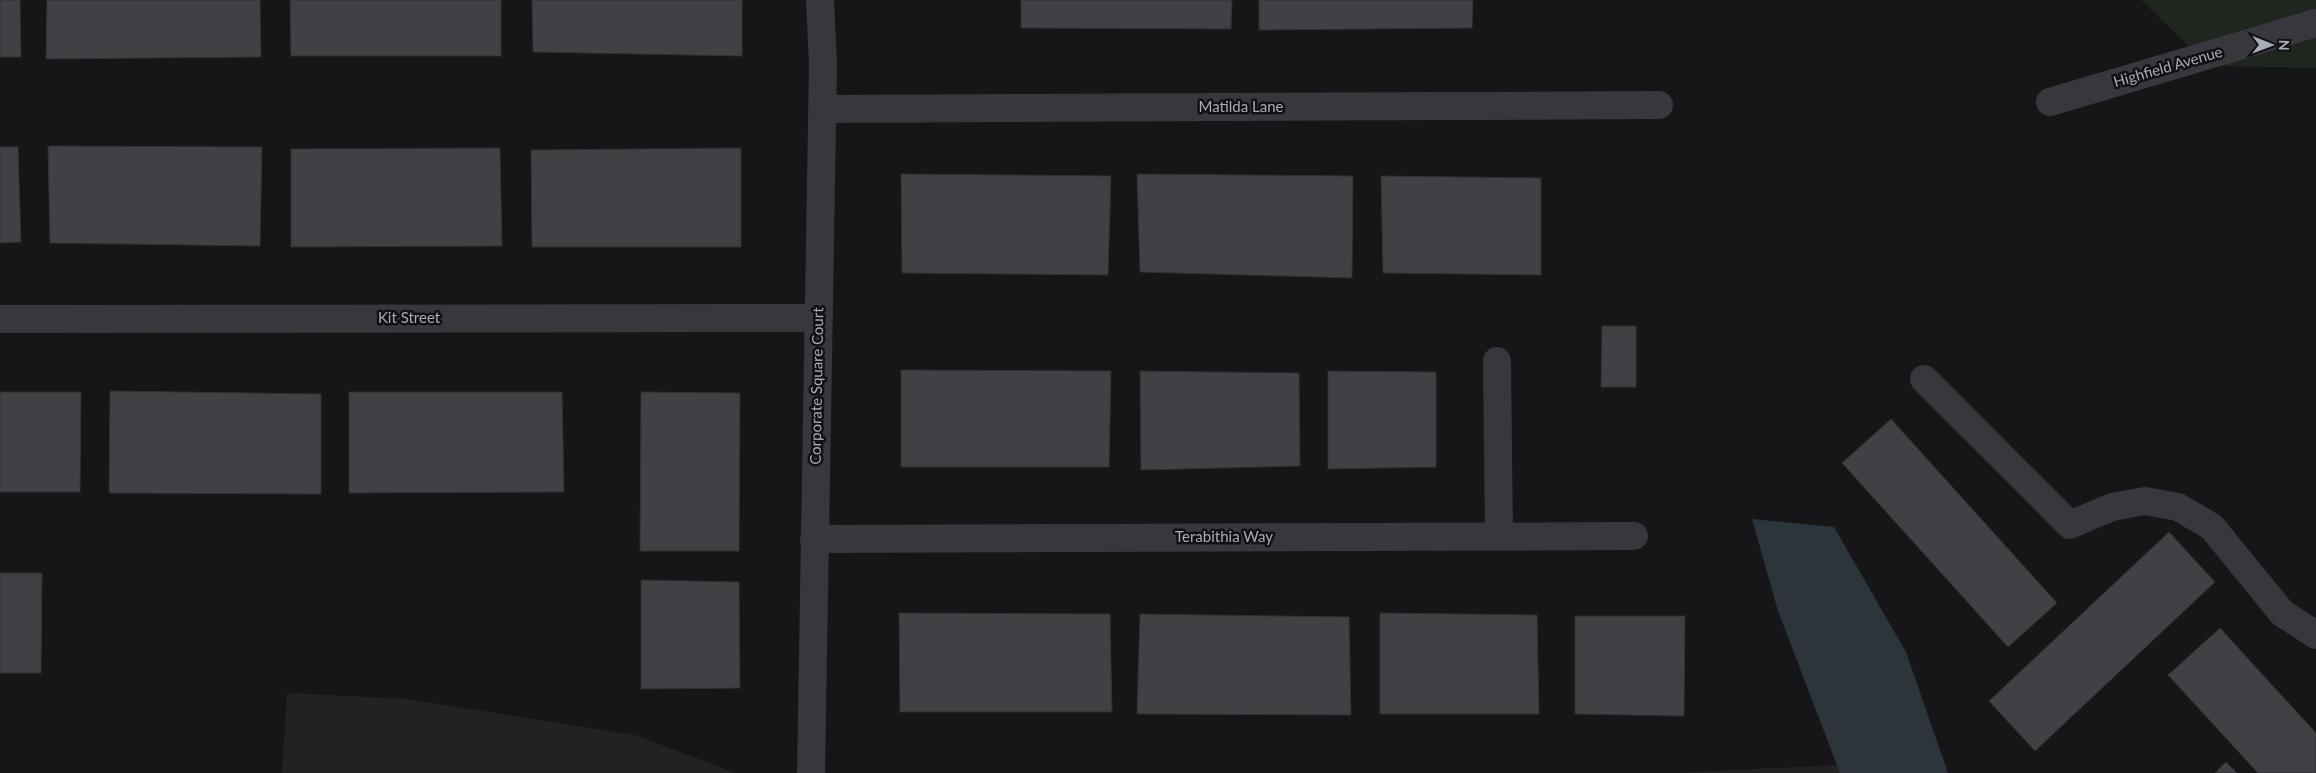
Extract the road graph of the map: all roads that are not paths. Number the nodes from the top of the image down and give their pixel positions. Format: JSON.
{"nodes":[{"id":1,"x":820,"y":0,"type":"edge"},
{"id":2,"x":2316,"y":24,"type":"edge"},
{"id":3,"x":2050,"y":102,"type":"dead end"},
{"id":4,"x":1659,"y":105,"type":"dead end"},
{"id":5,"x":822,"y":108,"type":"junction"},
{"id":6,"x":0,"y":318,"type":"edge"},
{"id":7,"x":818,"y":318,"type":"junction"},
{"id":8,"x":1497,"y":361,"type":"dead end"},
{"id":9,"x":1924,"y":379,"type":"dead end"},
{"id":10,"x":1499,"y":536,"type":"junction"},
{"id":11,"x":1634,"y":536,"type":"dead end"},
{"id":12,"x":814,"y":539,"type":"junction"},
{"id":13,"x":2316,"y":635,"type":"edge"},
{"id":14,"x":811,"y":773,"type":"edge"}],
"edges":[{"from":1,"to":5,"type":"street","name":"Corporate Square Court"},
{"from":2,"to":3,"type":"street","name":"Highfield Avenue"},
{"from":4,"to":5,"type":"street","name":"Matilda Lane"},
{"from":5,"to":7,"type":"street","name":"Corporate Square Court"},
{"from":6,"to":7,"type":"street","name":"Kit Street"},
{"from":7,"to":12,"type":"street","name":"Corporate Square Court"},
{"from":8,"to":10,"type":"street"},
{"from":9,"to":13,"type":"street"},
{"from":10,"to":11,"type":"street","name":"Terabithia Way"},
{"from":10,"to":12,"type":"street","name":"Terabithia Way"},
{"from":12,"to":14,"type":"street","name":"Corporate Square Court"}]}
